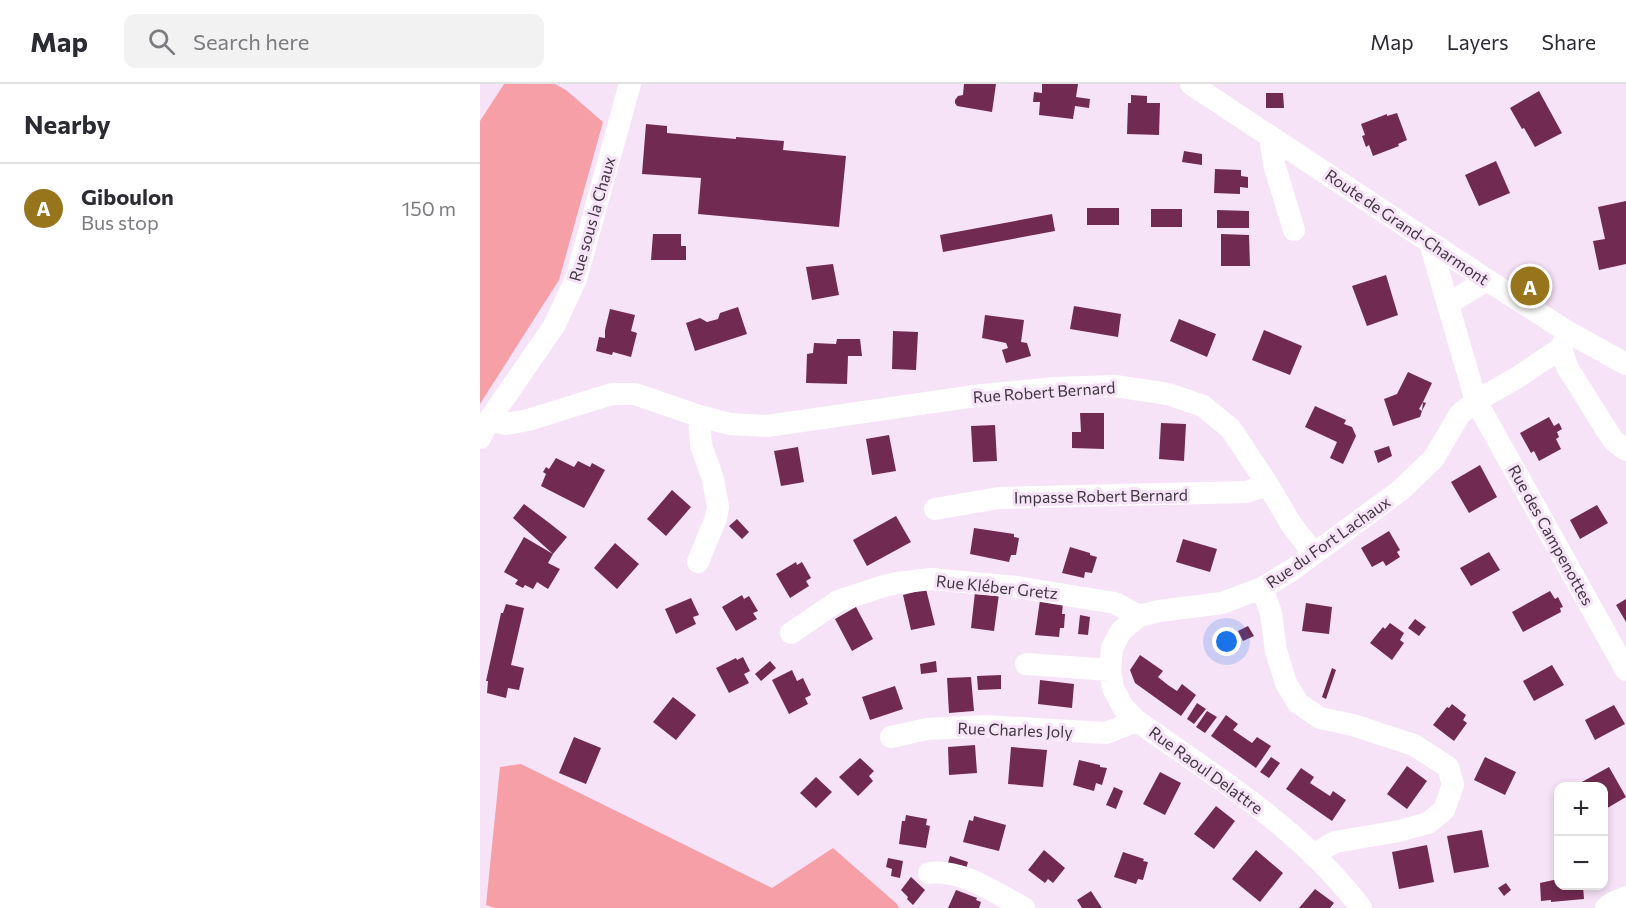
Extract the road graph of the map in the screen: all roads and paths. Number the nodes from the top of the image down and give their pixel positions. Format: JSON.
{"nodes":[{"id":1,"x":630,"y":84,"type":"edge"},
{"id":2,"x":1191,"y":84,"type":"edge"},
{"id":3,"x":1270,"y":136,"type":"junction"},
{"id":4,"x":1294,"y":230,"type":"dead end"},
{"id":5,"x":1430,"y":243,"type":"junction"},
{"id":6,"x":1487,"y":280,"type":"junction"},
{"id":7,"x":1448,"y":304,"type":"junction"},
{"id":8,"x":1564,"y":340,"type":"junction"},
{"id":9,"x":1626,"y":364,"type":"edge"},
{"id":10,"x":1476,"y":400,"type":"junction"},
{"id":11,"x":699,"y":416,"type":"junction"},
{"id":12,"x":484,"y":429,"type":"edge"},
{"id":13,"x":1626,"y":450,"type":"edge"},
{"id":14,"x":1268,"y":485,"type":"junction"},
{"id":15,"x":935,"y":509,"type":"dead end"},
{"id":16,"x":1314,"y":554,"type":"junction"},
{"id":17,"x":698,"y":562,"type":"dead end"},
{"id":18,"x":1262,"y":588,"type":"junction"},
{"id":19,"x":1139,"y":616,"type":"junction"},
{"id":20,"x":791,"y":633,"type":"dead end"},
{"id":21,"x":1026,"y":664,"type":"dead end"},
{"id":22,"x":1110,"y":670,"type":"junction"},
{"id":23,"x":1626,"y":670,"type":"edge"},
{"id":24,"x":1137,"y":721,"type":"junction"},
{"id":25,"x":891,"y":737,"type":"dead end"},
{"id":26,"x":1313,"y":855,"type":"junction"},
{"id":27,"x":929,"y":873,"type":"dead end"},
{"id":28,"x":1626,"y":897,"type":"edge"},
{"id":29,"x":1024,"y":908,"type":"edge"},
{"id":30,"x":1361,"y":908,"type":"edge"},
{"id":31,"x":1606,"y":908,"type":"edge"}],
"edges":[{"from":1,"to":12,"type":"street","name":"Rue sous la Chaux"},
{"from":2,"to":3,"type":"street","name":"Route de Grand-Charmont"},
{"from":3,"to":4,"type":"street"},
{"from":3,"to":5,"type":"street","name":"Route de Grand-Charmont"},
{"from":5,"to":6,"type":"street","name":"Route de Grand-Charmont"},
{"from":5,"to":7,"type":"street"},
{"from":6,"to":7,"type":"street"},
{"from":6,"to":8,"type":"street","name":"Route de Grand-Charmont"},
{"from":7,"to":10,"type":"street"},
{"from":8,"to":9,"type":"street","name":"Route de Grand-Charmont"},
{"from":8,"to":10,"type":"street","name":"Rue du Fort Lachaux"},
{"from":8,"to":13,"type":"street"},
{"from":10,"to":16,"type":"street","name":"Rue du Fort Lachaux"},
{"from":10,"to":23,"type":"street","name":"Rue des Campenottes"},
{"from":11,"to":12,"type":"street","name":"Rue Robert Bernard"},
{"from":11,"to":14,"type":"street","name":"Rue Robert Bernard"},
{"from":11,"to":17,"type":"street"},
{"from":14,"to":15,"type":"street","name":"Impasse Robert Bernard"},
{"from":14,"to":16,"type":"street","name":"Rue Robert Bernard"},
{"from":16,"to":18,"type":"street","name":"Rue du Fort Lachaux"},
{"from":18,"to":19,"type":"street","name":"Rue du Fort Lachaux"},
{"from":18,"to":26,"type":"street"},
{"from":19,"to":20,"type":"street","name":"Rue Kléber Gretz"},
{"from":19,"to":22,"type":"street","name":"Rue Raoul Delattre"},
{"from":21,"to":22,"type":"street"},
{"from":22,"to":24,"type":"street","name":"Rue Raoul Delattre"},
{"from":24,"to":25,"type":"street","name":"Rue Charles Joly"},
{"from":24,"to":26,"type":"street","name":"Rue Raoul Delattre"},
{"from":26,"to":30,"type":"street","name":"Rue Raoul Delattre"},
{"from":27,"to":29,"type":"street"},
{"from":28,"to":31,"type":"street"}]}
